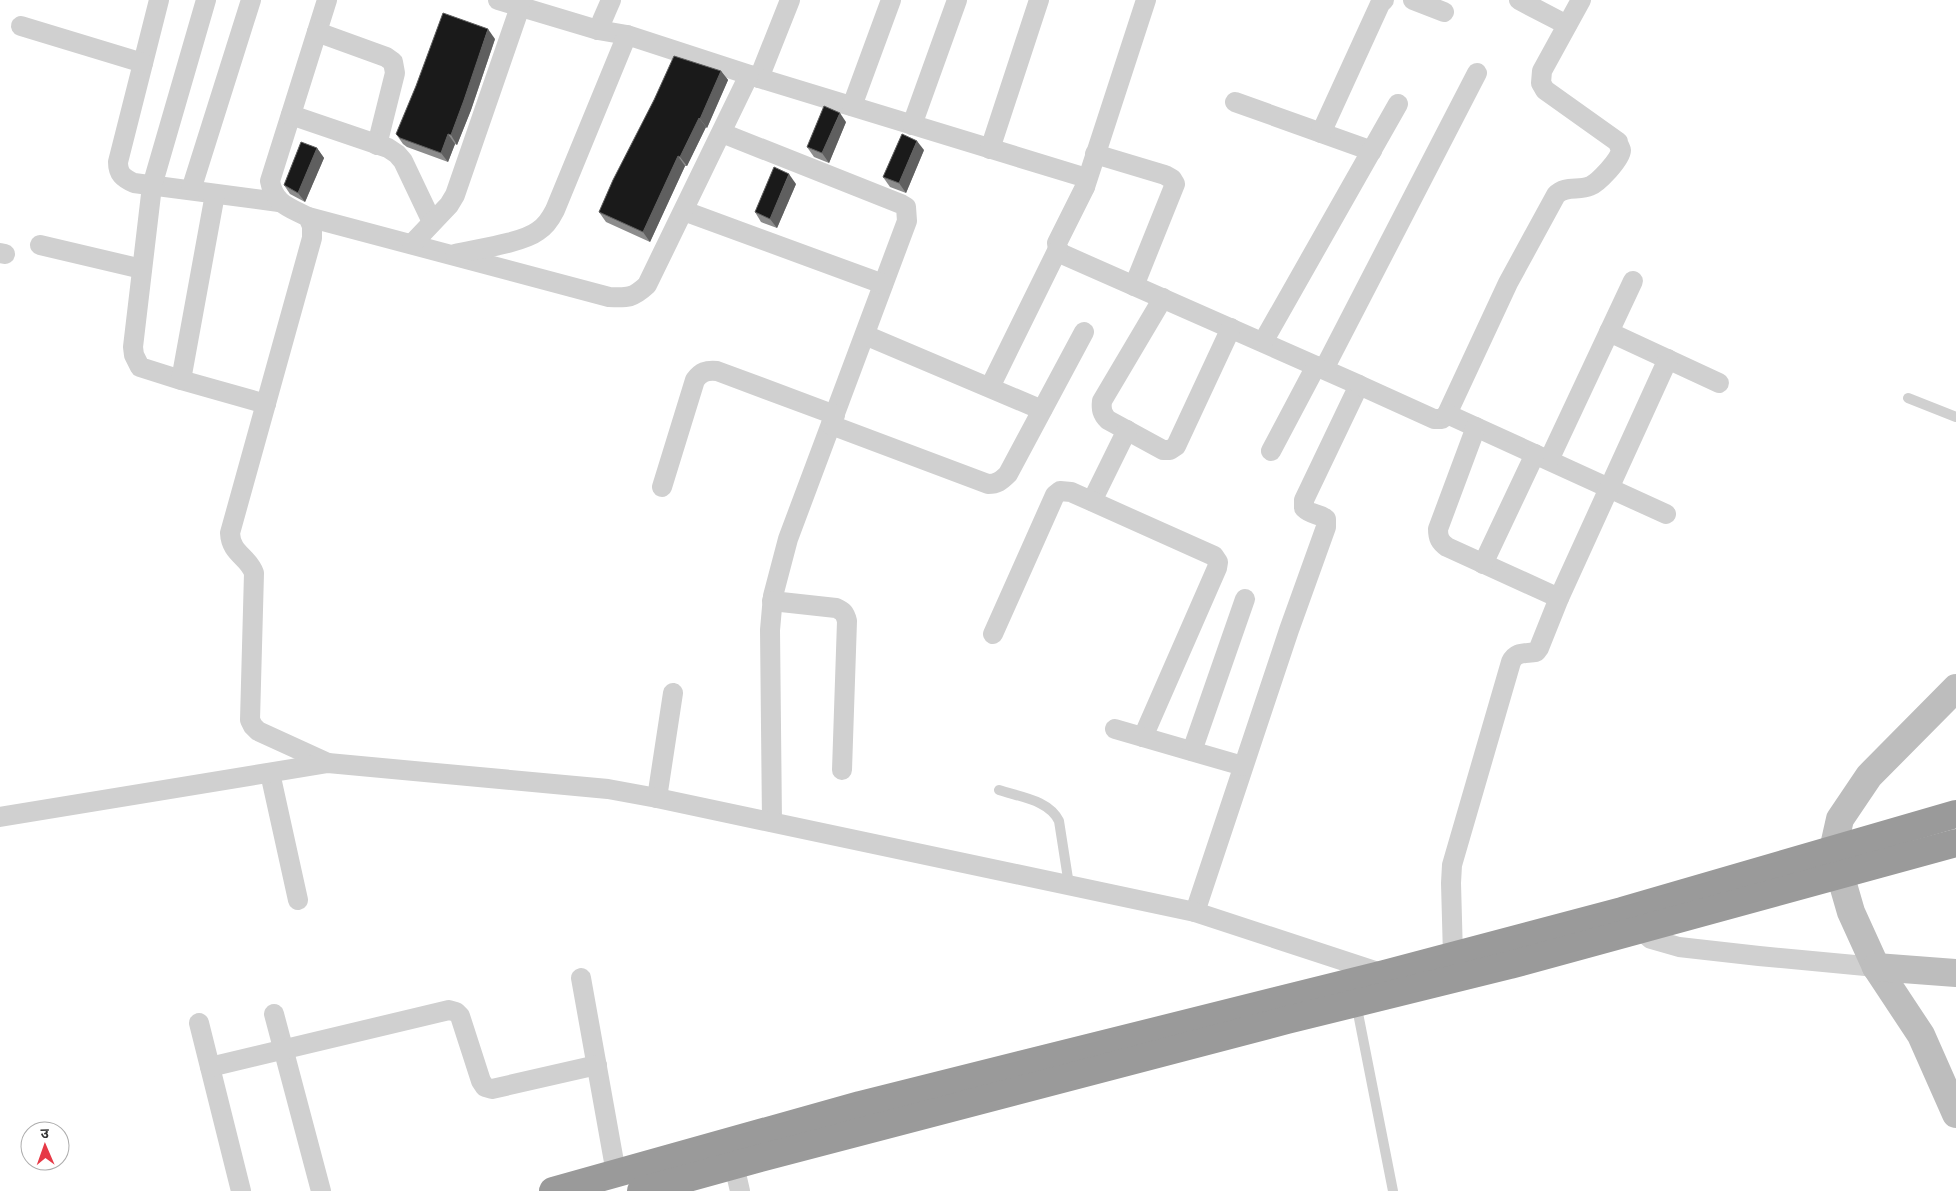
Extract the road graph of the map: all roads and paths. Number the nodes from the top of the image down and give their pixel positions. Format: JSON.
{"nodes":[{"id":1,"x":159,"y":0,"type":"edge"},
{"id":2,"x":206,"y":0,"type":"edge"},
{"id":3,"x":251,"y":0,"type":"edge"},
{"id":4,"x":328,"y":0,"type":"edge"},
{"id":5,"x":498,"y":0,"type":"edge"},
{"id":6,"x":611,"y":0,"type":"edge"},
{"id":7,"x":790,"y":0,"type":"edge"},
{"id":8,"x":891,"y":0,"type":"edge"},
{"id":9,"x":957,"y":0,"type":"edge"},
{"id":10,"x":1038,"y":0,"type":"edge"},
{"id":11,"x":1146,"y":0,"type":"edge"},
{"id":12,"x":1384,"y":0,"type":"edge"},
{"id":13,"x":1413,"y":0,"type":"edge"},
{"id":14,"x":1519,"y":0,"type":"edge"},
{"id":15,"x":1581,"y":0,"type":"edge"},
{"id":16,"x":520,"y":7,"type":"junction"},
{"id":17,"x":1444,"y":12,"type":"dead end"},
{"id":18,"x":1568,"y":24,"type":"junction"},
{"id":19,"x":20,"y":26,"type":"dead end"},
{"id":20,"x":598,"y":30,"type":"junction"},
{"id":21,"x":317,"y":32,"type":"junction"},
{"id":22,"x":627,"y":35,"type":"junction"},
{"id":23,"x":143,"y":63,"type":"junction"},
{"id":24,"x":1477,"y":74,"type":"dead end"},
{"id":25,"x":754,"y":76,"type":"junction"},
{"id":26,"x":1235,"y":102,"type":"dead end"},
{"id":27,"x":1398,"y":104,"type":"dead end"},
{"id":28,"x":852,"y":106,"type":"junction"},
{"id":29,"x":291,"y":115,"type":"junction"},
{"id":30,"x":912,"y":125,"type":"junction"},
{"id":31,"x":722,"y":133,"type":"junction"},
{"id":32,"x":1321,"y":133,"type":"junction"},
{"id":33,"x":377,"y":145,"type":"junction"},
{"id":34,"x":990,"y":149,"type":"junction"},
{"id":35,"x":1372,"y":151,"type":"junction"},
{"id":36,"x":1095,"y":154,"type":"junction"},
{"id":37,"x":152,"y":186,"type":"junction"},
{"id":38,"x":1085,"y":187,"type":"junction"},
{"id":39,"x":190,"y":190,"type":"junction"},
{"id":40,"x":215,"y":194,"type":"junction"},
{"id":41,"x":279,"y":202,"type":"junction"},
{"id":42,"x":684,"y":210,"type":"junction"},
{"id":43,"x":308,"y":217,"type":"junction"},
{"id":44,"x":432,"y":222,"type":"junction"},
{"id":45,"x":40,"y":244,"type":"dead end"},
{"id":46,"x":412,"y":244,"type":"junction"},
{"id":47,"x":1058,"y":249,"type":"junction"},
{"id":48,"x":452,"y":255,"type":"junction"},
{"id":49,"x":142,"y":269,"type":"junction"},
{"id":50,"x":1633,"y":281,"type":"dead end"},
{"id":51,"x":883,"y":284,"type":"junction"},
{"id":52,"x":1134,"y":286,"type":"junction"},
{"id":53,"x":1162,"y":298,"type":"junction"},
{"id":54,"x":1231,"y":328,"type":"junction"},
{"id":55,"x":1084,"y":332,"type":"dead end"},
{"id":56,"x":1609,"y":332,"type":"junction"},
{"id":57,"x":864,"y":335,"type":"junction"},
{"id":58,"x":1263,"y":342,"type":"junction"},
{"id":59,"x":1668,"y":359,"type":"junction"},
{"id":60,"x":1320,"y":368,"type":"junction"},
{"id":61,"x":181,"y":380,"type":"junction"},
{"id":62,"x":1719,"y":383,"type":"dead end"},
{"id":63,"x":1359,"y":385,"type":"junction"},
{"id":64,"x":990,"y":387,"type":"junction"},
{"id":65,"x":1908,"y":398,"type":"dead end"},
{"id":66,"x":266,"y":404,"type":"junction"},
{"id":67,"x":1042,"y":410,"type":"junction"},
{"id":68,"x":1447,"y":414,"type":"junction"},
{"id":69,"x":1956,"y":417,"type":"edge"},
{"id":70,"x":833,"y":420,"type":"junction"},
{"id":71,"x":1476,"y":427,"type":"junction"},
{"id":72,"x":1127,"y":430,"type":"junction"},
{"id":73,"x":1271,"y":451,"type":"dead end"},
{"id":74,"x":1542,"y":457,"type":"junction"},
{"id":75,"x":662,"y":487,"type":"dead end"},
{"id":76,"x":1609,"y":488,"type":"junction"},
{"id":77,"x":1092,"y":501,"type":"junction"},
{"id":78,"x":1666,"y":514,"type":"dead end"},
{"id":79,"x":1483,"y":564,"type":"junction"},
{"id":80,"x":1559,"y":598,"type":"junction"},
{"id":81,"x":1245,"y":599,"type":"dead end"},
{"id":82,"x":772,"y":601,"type":"junction"},
{"id":83,"x":993,"y":634,"type":"dead end"},
{"id":84,"x":1956,"y":688,"type":"edge"},
{"id":85,"x":673,"y":693,"type":"dead end"},
{"id":86,"x":1115,"y":729,"type":"dead end"},
{"id":87,"x":1143,"y":737,"type":"junction"},
{"id":88,"x":1192,"y":751,"type":"junction"},
{"id":89,"x":328,"y":763,"type":"junction"},
{"id":90,"x":1243,"y":766,"type":"junction"},
{"id":91,"x":842,"y":770,"type":"dead end"},
{"id":92,"x":270,"y":773,"type":"junction"},
{"id":93,"x":999,"y":790,"type":"dead end"},
{"id":94,"x":657,"y":798,"type":"junction"},
{"id":95,"x":1956,"y":814,"type":"edge"},
{"id":96,"x":0,"y":818,"type":"edge"},
{"id":97,"x":772,"y":822,"type":"junction"},
{"id":98,"x":1956,"y":843,"type":"edge"},
{"id":99,"x":1837,"y":862,"type":"junction"},
{"id":100,"x":1069,"y":885,"type":"junction"},
{"id":101,"x":298,"y":900,"type":"dead end"},
{"id":102,"x":1194,"y":912,"type":"junction"},
{"id":103,"x":1640,"y":929,"type":"junction"},
{"id":104,"x":1453,"y":956,"type":"junction"},
{"id":105,"x":1876,"y":967,"type":"junction"},
{"id":106,"x":1956,"y":973,"type":"edge"},
{"id":107,"x":1384,"y":974,"type":"junction"},
{"id":108,"x":581,"y":978,"type":"dead end"},
{"id":109,"x":1353,"y":992,"type":"junction"},
{"id":110,"x":274,"y":1014,"type":"dead end"},
{"id":111,"x":199,"y":1023,"type":"dead end"},
{"id":112,"x":283,"y":1049,"type":"junction"},
{"id":113,"x":597,"y":1065,"type":"junction"},
{"id":114,"x":210,"y":1067,"type":"junction"},
{"id":115,"x":1956,"y":1114,"type":"edge"},
{"id":116,"x":616,"y":1173,"type":"junction"},
{"id":117,"x":737,"y":1178,"type":"edge"},
{"id":118,"x":241,"y":1191,"type":"edge"},
{"id":119,"x":321,"y":1191,"type":"edge"},
{"id":120,"x":553,"y":1191,"type":"edge"},
{"id":121,"x":641,"y":1191,"type":"edge"},
{"id":122,"x":1394,"y":1191,"type":"edge"}],
"edges":[{"from":1,"to":23,"type":"street"},
{"from":2,"to":37,"type":"street"},
{"from":3,"to":39,"type":"street"},
{"from":4,"to":21,"type":"street"},
{"from":5,"to":16,"type":"street"},
{"from":6,"to":20,"type":"street"},
{"from":7,"to":25,"type":"street"},
{"from":8,"to":28,"type":"street"},
{"from":9,"to":30,"type":"street"},
{"from":10,"to":34,"type":"street"},
{"from":11,"to":36,"type":"street"},
{"from":12,"to":32,"type":"street"},
{"from":13,"to":17,"type":"street"},
{"from":14,"to":18,"type":"street"},
{"from":15,"to":18,"type":"street"},
{"from":16,"to":20,"type":"street"},
{"from":16,"to":44,"type":"street"},
{"from":18,"to":68,"type":"street"},
{"from":19,"to":23,"type":"street"},
{"from":20,"to":22,"type":"street"},
{"from":21,"to":29,"type":"street"},
{"from":21,"to":33,"type":"street"},
{"from":22,"to":25,"type":"street"},
{"from":22,"to":48,"type":"street"},
{"from":23,"to":37,"type":"street"},
{"from":24,"to":60,"type":"street"},
{"from":25,"to":28,"type":"street"},
{"from":25,"to":31,"type":"street"},
{"from":26,"to":32,"type":"street"},
{"from":27,"to":35,"type":"street"},
{"from":28,"to":30,"type":"street"},
{"from":29,"to":33,"type":"street"},
{"from":29,"to":41,"type":"street"},
{"from":30,"to":34,"type":"street"},
{"from":31,"to":42,"type":"street"},
{"from":31,"to":51,"type":"street"},
{"from":32,"to":35,"type":"street"},
{"from":33,"to":44,"type":"street"},
{"from":34,"to":38,"type":"street"},
{"from":35,"to":58,"type":"street"},
{"from":36,"to":38,"type":"street"},
{"from":36,"to":52,"type":"street"},
{"from":37,"to":39,"type":"street"},
{"from":37,"to":49,"type":"street"},
{"from":38,"to":47,"type":"street"},
{"from":39,"to":40,"type":"street"},
{"from":40,"to":41,"type":"street"},
{"from":40,"to":61,"type":"street"},
{"from":41,"to":43,"type":"street"},
{"from":42,"to":48,"type":"street"},
{"from":42,"to":51,"type":"street"},
{"from":43,"to":46,"type":"street"},
{"from":43,"to":66,"type":"street"},
{"from":44,"to":46,"type":"street"},
{"from":45,"to":49,"type":"street"},
{"from":46,"to":48,"type":"street"},
{"from":47,"to":52,"type":"street"},
{"from":47,"to":64,"type":"street"},
{"from":49,"to":61,"type":"street"},
{"from":50,"to":56,"type":"street"},
{"from":51,"to":57,"type":"street"},
{"from":52,"to":53,"type":"street"},
{"from":53,"to":54,"type":"street"},
{"from":53,"to":72,"type":"street"},
{"from":54,"to":58,"type":"street"},
{"from":54,"to":72,"type":"street"},
{"from":55,"to":67,"type":"street"},
{"from":56,"to":59,"type":"street"},
{"from":56,"to":74,"type":"street"},
{"from":57,"to":64,"type":"street"},
{"from":57,"to":70,"type":"street"},
{"from":58,"to":60,"type":"street"},
{"from":59,"to":62,"type":"street"},
{"from":59,"to":76,"type":"street"},
{"from":60,"to":63,"type":"street"},
{"from":60,"to":73,"type":"street"},
{"from":61,"to":66,"type":"street"},
{"from":63,"to":68,"type":"street"},
{"from":63,"to":90,"type":"street"},
{"from":64,"to":67,"type":"street"},
{"from":65,"to":69,"type":"lane"},
{"from":66,"to":89,"type":"street"},
{"from":67,"to":70,"type":"street"},
{"from":68,"to":71,"type":"street"},
{"from":70,"to":75,"type":"street"},
{"from":70,"to":82,"type":"street"},
{"from":71,"to":74,"type":"street"},
{"from":71,"to":79,"type":"street"},
{"from":72,"to":77,"type":"street"},
{"from":74,"to":76,"type":"street"},
{"from":74,"to":79,"type":"street"},
{"from":76,"to":78,"type":"street"},
{"from":76,"to":80,"type":"street"},
{"from":77,"to":83,"type":"street"},
{"from":77,"to":87,"type":"street"},
{"from":79,"to":80,"type":"street"},
{"from":80,"to":104,"type":"street"},
{"from":81,"to":88,"type":"street"},
{"from":82,"to":91,"type":"street"},
{"from":82,"to":97,"type":"street"},
{"from":84,"to":99,"type":"main road"},
{"from":85,"to":94,"type":"street"},
{"from":86,"to":87,"type":"street"},
{"from":87,"to":88,"type":"street"},
{"from":88,"to":90,"type":"street"},
{"from":89,"to":92,"type":"street"},
{"from":89,"to":94,"type":"street"},
{"from":90,"to":102,"type":"street"},
{"from":92,"to":96,"type":"street"},
{"from":92,"to":101,"type":"street"},
{"from":93,"to":100,"type":"lane"},
{"from":94,"to":97,"type":"street"},
{"from":95,"to":99,"type":"highway"},
{"from":97,"to":100,"type":"street"},
{"from":98,"to":99,"type":"highway"},
{"from":99,"to":103,"type":"highway"},
{"from":99,"to":104,"type":"highway"},
{"from":99,"to":105,"type":"main road"},
{"from":100,"to":102,"type":"street"},
{"from":102,"to":107,"type":"street"},
{"from":103,"to":105,"type":"street"},
{"from":103,"to":109,"type":"highway"},
{"from":104,"to":107,"type":"highway"},
{"from":105,"to":106,"type":"main road"},
{"from":105,"to":115,"type":"main road"},
{"from":107,"to":109,"type":"highway"},
{"from":108,"to":113,"type":"street"},
{"from":109,"to":116,"type":"highway"},
{"from":109,"to":117,"type":"highway"},
{"from":109,"to":122,"type":"lane"},
{"from":110,"to":112,"type":"street"},
{"from":111,"to":114,"type":"street"},
{"from":112,"to":113,"type":"street"},
{"from":112,"to":114,"type":"street"},
{"from":112,"to":119,"type":"street"},
{"from":113,"to":116,"type":"street"},
{"from":114,"to":118,"type":"street"},
{"from":116,"to":120,"type":"highway"},
{"from":117,"to":121,"type":"highway"}]}
